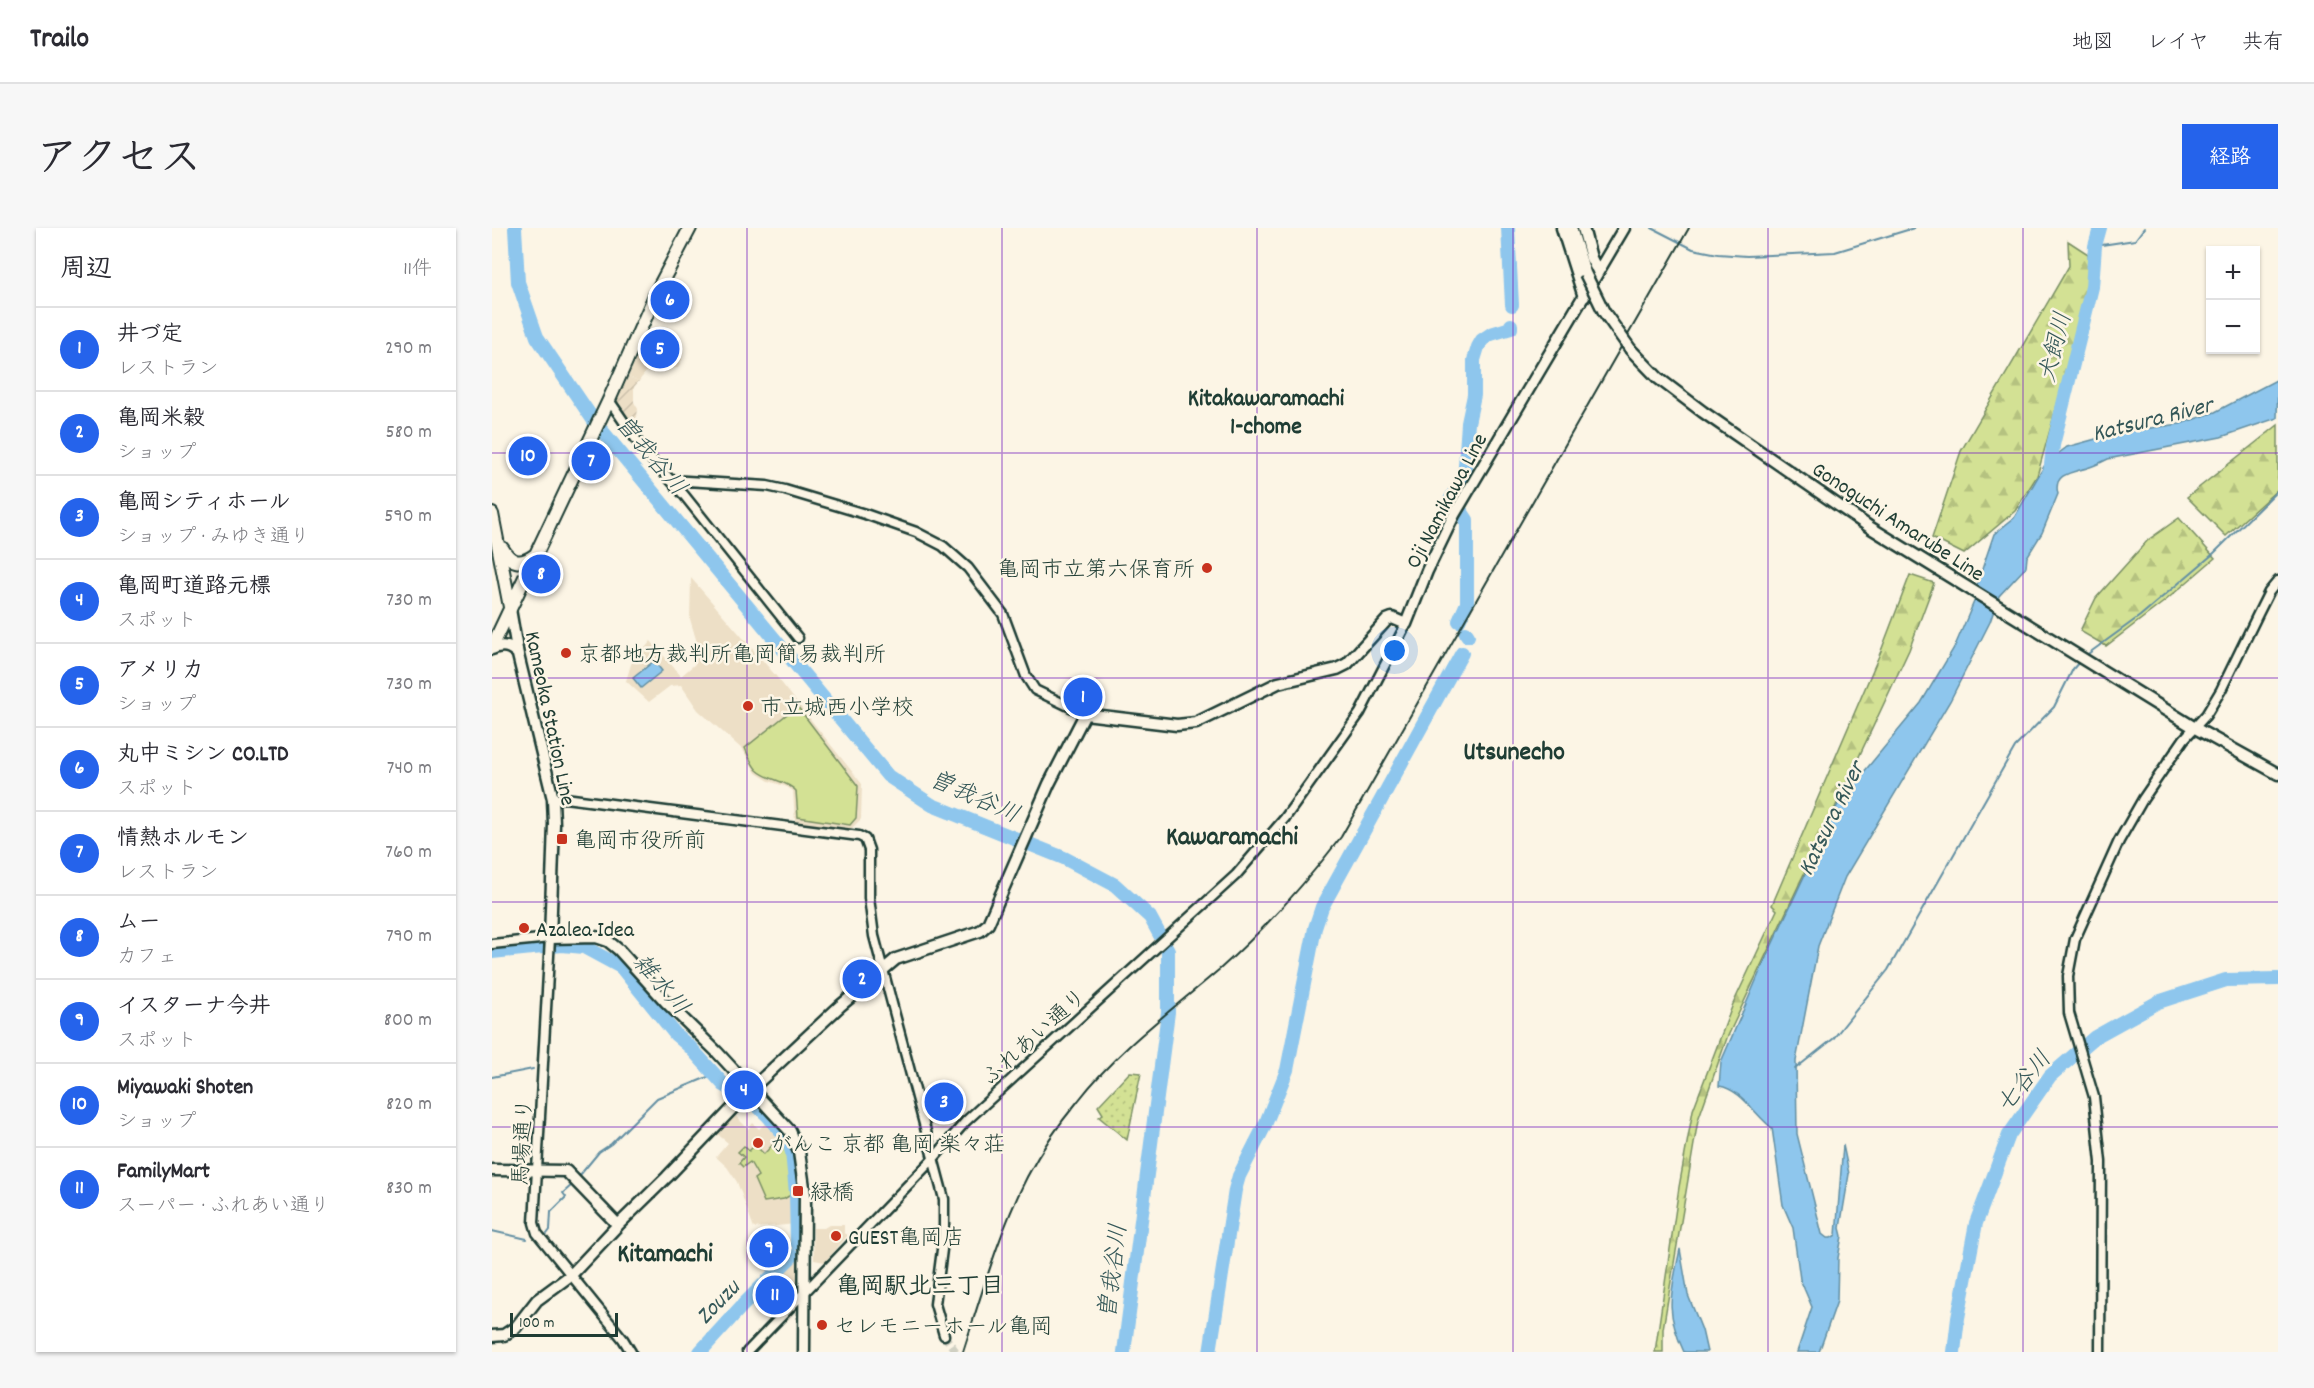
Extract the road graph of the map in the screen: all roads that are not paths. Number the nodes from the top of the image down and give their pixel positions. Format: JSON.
{"nodes":[{"id":1,"x":690,"y":228,"type":"edge"},
{"id":2,"x":1562,"y":228,"type":"edge"},
{"id":3,"x":1571,"y":228,"type":"edge"},
{"id":4,"x":1583,"y":228,"type":"edge"},
{"id":5,"x":1624,"y":228,"type":"edge"},
{"id":6,"x":1598,"y":272,"type":"junction"},
{"id":7,"x":1584,"y":297,"type":"junction"},
{"id":8,"x":608,"y":403,"type":"junction"},
{"id":9,"x":671,"y":480,"type":"junction"},
{"id":10,"x":492,"y":514,"type":"edge"},
{"id":11,"x":497,"y":538,"type":"junction"},
{"id":12,"x":535,"y":555,"type":"junction"},
{"id":13,"x":2278,"y":581,"type":"edge"},
{"id":14,"x":510,"y":609,"type":"junction"},
{"id":15,"x":1406,"y":624,"type":"junction"},
{"id":16,"x":798,"y":638,"type":"dead end"},
{"id":17,"x":492,"y":648,"type":"edge"},
{"id":18,"x":518,"y":655,"type":"junction"},
{"id":19,"x":1085,"y":714,"type":"junction"},
{"id":20,"x":2195,"y":728,"type":"junction"},
{"id":21,"x":2278,"y":774,"type":"edge"},
{"id":22,"x":553,"y":800,"type":"junction"},
{"id":23,"x":550,"y":940,"type":"junction"},
{"id":24,"x":492,"y":944,"type":"edge"},
{"id":25,"x":882,"y":971,"type":"junction"},
{"id":26,"x":747,"y":1094,"type":"junction"},
{"id":27,"x":934,"y":1158,"type":"junction"},
{"id":28,"x":492,"y":1170,"type":"edge"},
{"id":29,"x":537,"y":1170,"type":"junction"},
{"id":30,"x":618,"y":1225,"type":"junction"},
{"id":31,"x":571,"y":1275,"type":"junction"},
{"id":32,"x":806,"y":1290,"type":"junction"},
{"id":33,"x":944,"y":1335,"type":"tunnel mouth"},
{"id":34,"x":492,"y":1336,"type":"edge"},
{"id":35,"x":631,"y":1352,"type":"edge"},
{"id":36,"x":747,"y":1352,"type":"edge"},
{"id":37,"x":804,"y":1352,"type":"edge"},
{"id":38,"x":2100,"y":1352,"type":"edge"}],
"edges":[{"from":1,"to":8,"type":"highway"},
{"from":2,"to":7,"type":"main road"},
{"from":3,"to":20,"type":"main road","name":"Gonoguchi Amarube Line","bridge":true},
{"from":4,"to":6,"type":"main road"},
{"from":5,"to":6,"type":"main road","name":"Oji Namikawa Line"},
{"from":6,"to":7,"type":"main road","name":"Oji Namikawa Line"},
{"from":7,"to":15,"type":"main road","name":"Oji Namikawa Line"},
{"from":8,"to":9,"type":"street"},
{"from":8,"to":12,"type":"highway"},
{"from":9,"to":16,"type":"street"},
{"from":9,"to":19,"type":"street"},
{"from":10,"to":11,"type":"highway"},
{"from":11,"to":12,"type":"highway"},
{"from":11,"to":14,"type":"highway"},
{"from":12,"to":14,"type":"highway"},
{"from":13,"to":20,"type":"street"},
{"from":14,"to":17,"type":"highway"},
{"from":14,"to":18,"type":"main road","name":"Kameoka Station Line"},
{"from":15,"to":19,"type":"main road"},
{"from":15,"to":27,"type":"street","name":"ふれあい通り"},
{"from":17,"to":18,"type":"main road"},
{"from":18,"to":22,"type":"main road","name":"Kameoka Station Line"},
{"from":19,"to":25,"type":"main road"},
{"from":20,"to":21,"type":"main road","name":"Gonoguchi Amarube Line"},
{"from":20,"to":38,"type":"street"},
{"from":22,"to":23,"type":"main road","name":"Kameoka Station Line"},
{"from":22,"to":25,"type":"street"},
{"from":23,"to":24,"type":"street"},
{"from":23,"to":26,"type":"main road"},
{"from":23,"to":29,"type":"street","name":"馬場通り"},
{"from":25,"to":26,"type":"main road"},
{"from":25,"to":27,"type":"street"},
{"from":26,"to":30,"type":"main road"},
{"from":26,"to":32,"type":"main road"},
{"from":27,"to":32,"type":"street","name":"ふれあい通り"},
{"from":27,"to":33,"type":"street"},
{"from":28,"to":29,"type":"main road"},
{"from":29,"to":30,"type":"main road"},
{"from":29,"to":31,"type":"street","name":"馬場通り"},
{"from":30,"to":31,"type":"main road"},
{"from":31,"to":34,"type":"main road"},
{"from":31,"to":35,"type":"street","name":"馬場通り"},
{"from":32,"to":36,"type":"street","name":"ふれあい通り"},
{"from":32,"to":37,"type":"main road"}]}
